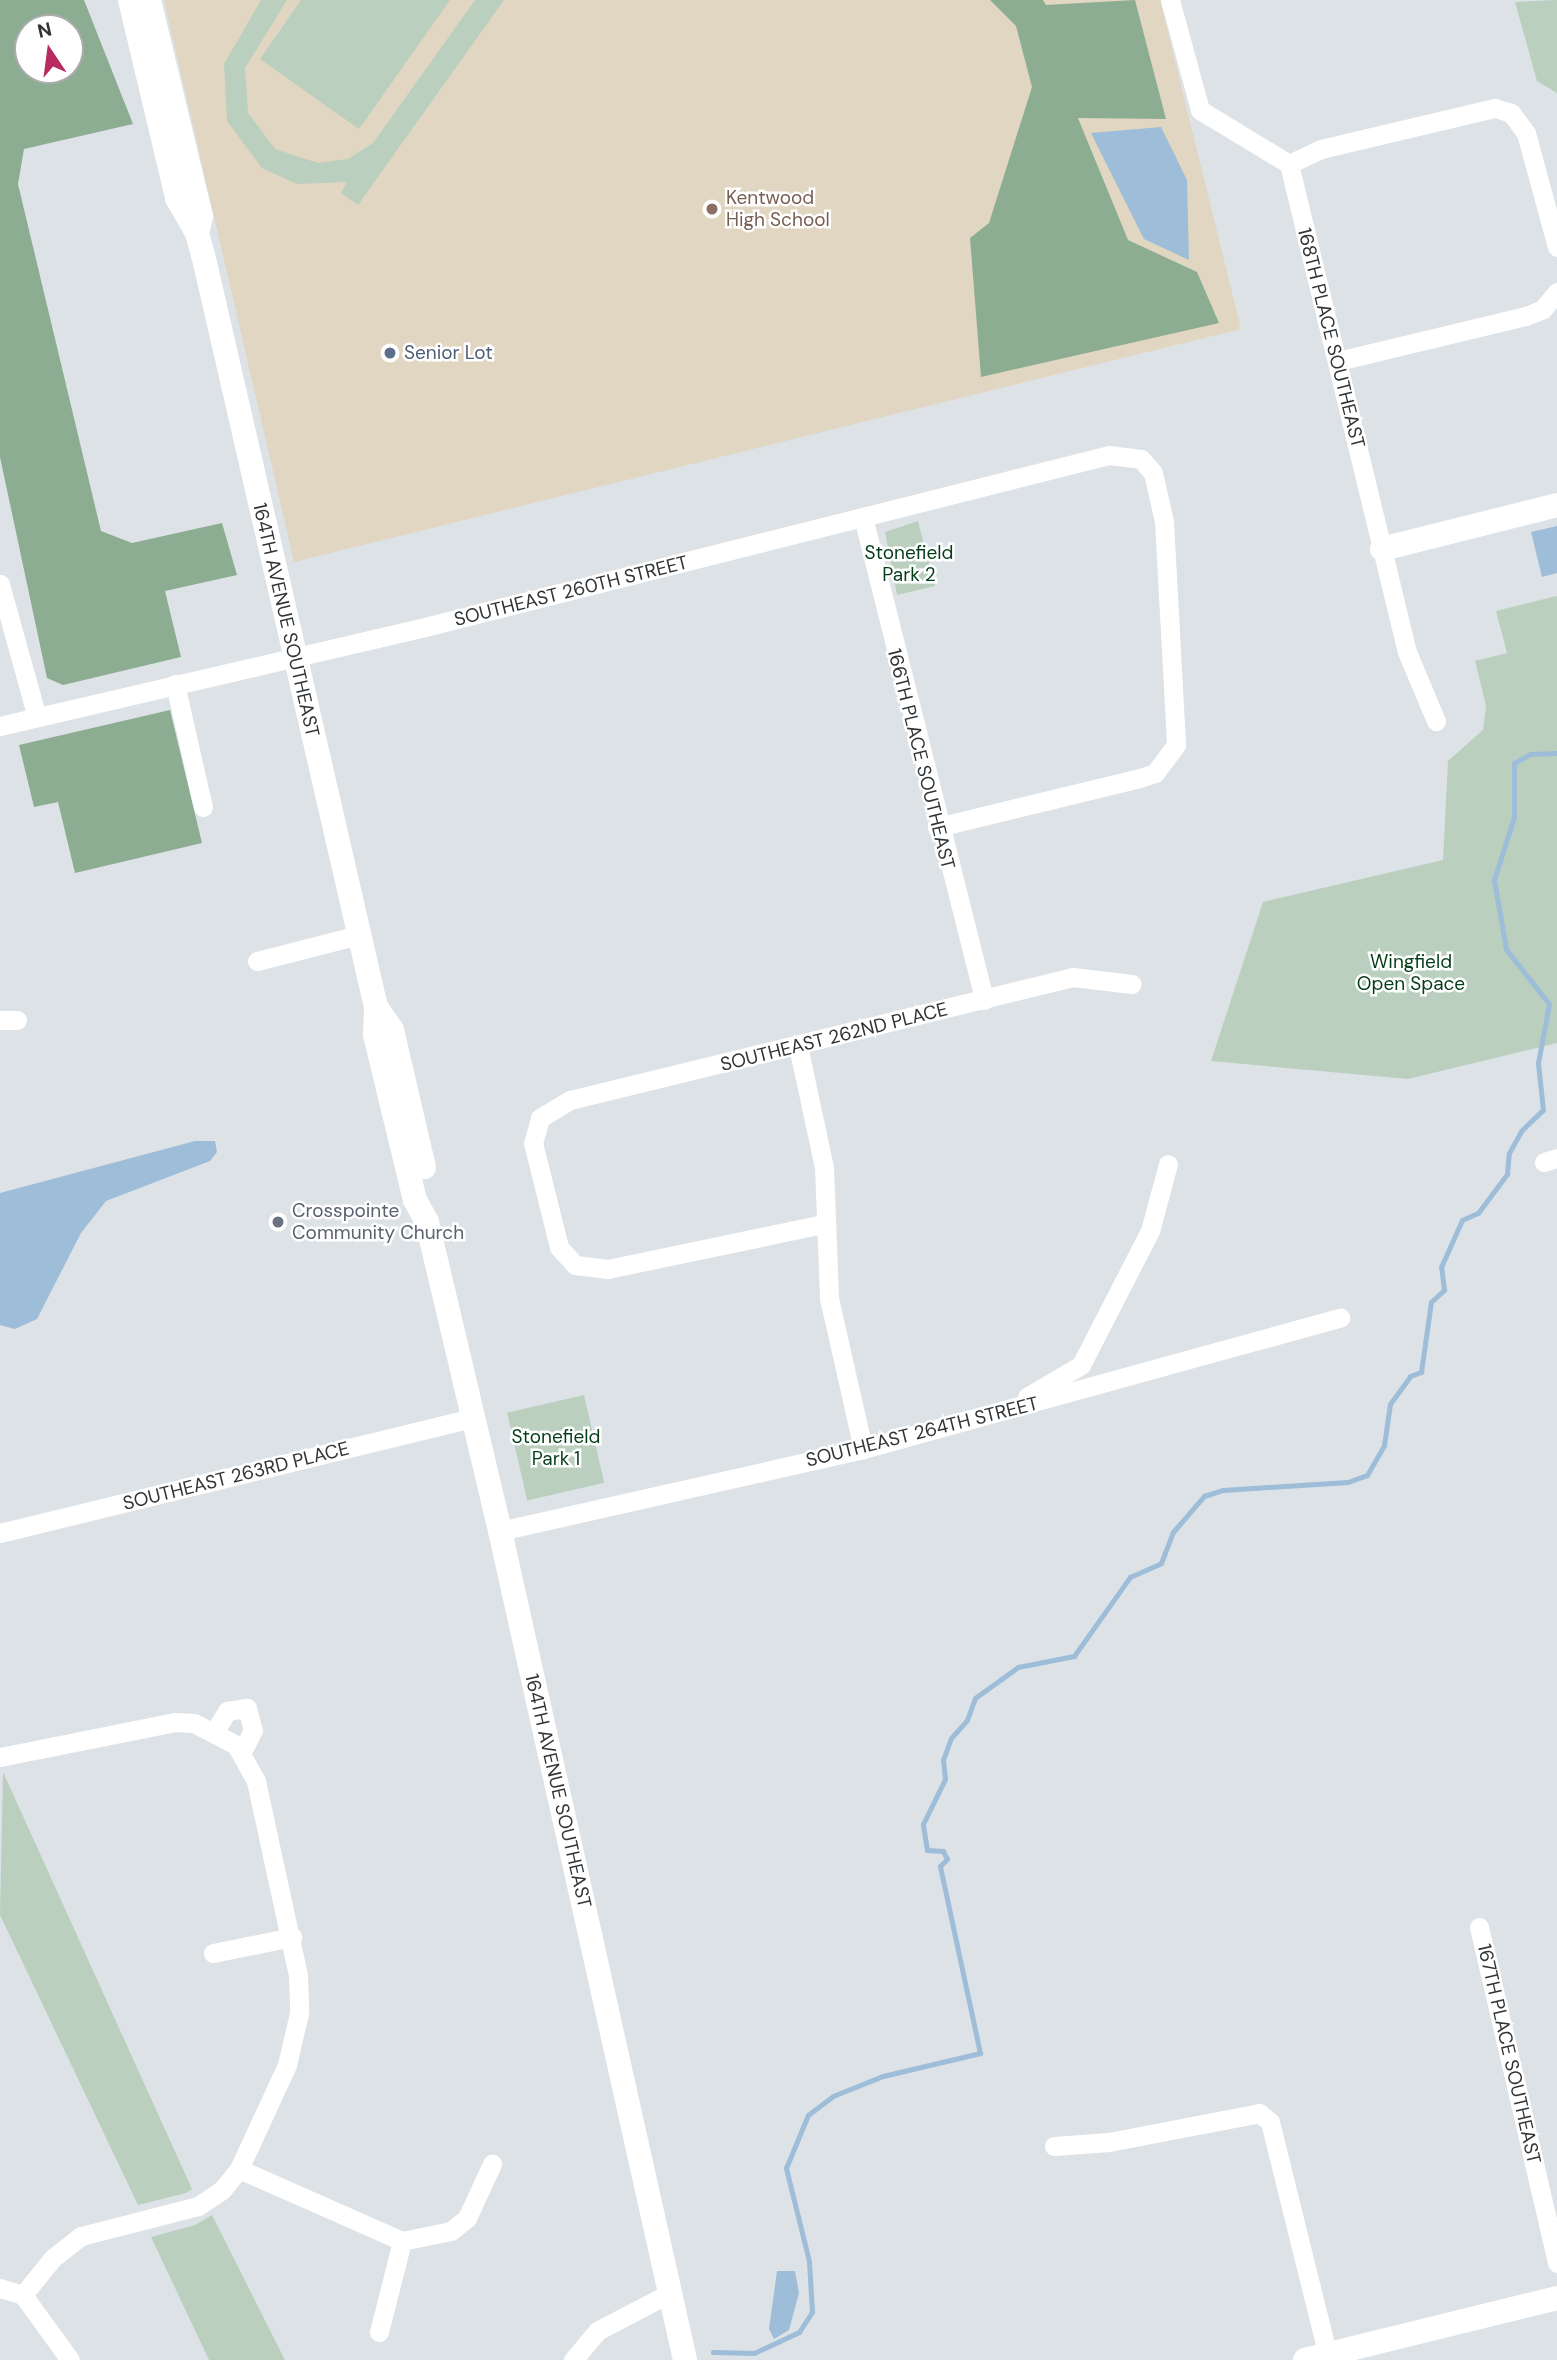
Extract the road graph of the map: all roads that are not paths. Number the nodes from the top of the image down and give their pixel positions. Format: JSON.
{"nodes":[{"id":1,"x":130,"y":0,"type":"edge"},
{"id":2,"x":149,"y":0,"type":"edge"},
{"id":3,"x":1170,"y":0,"type":"edge"},
{"id":4,"x":1289,"y":164,"type":"junction"},
{"id":5,"x":197,"y":233,"type":"junction"},
{"id":6,"x":1557,"y":247,"type":"edge"},
{"id":7,"x":1556,"y":295,"type":"edge"},
{"id":8,"x":1338,"y":361,"type":"junction"},
{"id":9,"x":1557,"y":505,"type":"edge"},
{"id":10,"x":863,"y":517,"type":"junction"},
{"id":11,"x":1382,"y":549,"type":"junction"},
{"id":12,"x":0,"y":584,"type":"edge"},
{"id":13,"x":293,"y":656,"type":"junction"},
{"id":14,"x":176,"y":684,"type":"junction"},
{"id":15,"x":37,"y":717,"type":"junction"},
{"id":16,"x":1436,"y":721,"type":"dead end"},
{"id":17,"x":0,"y":726,"type":"edge"},
{"id":18,"x":203,"y":807,"type":"dead end"},
{"id":19,"x":937,"y":827,"type":"junction"},
{"id":20,"x":359,"y":935,"type":"junction"},
{"id":21,"x":257,"y":961,"type":"dead end"},
{"id":22,"x":1132,"y":984,"type":"dead end"},
{"id":23,"x":984,"y":1000,"type":"junction"},
{"id":24,"x":798,"y":1046,"type":"junction"},
{"id":25,"x":1168,"y":1164,"type":"dead end"},
{"id":26,"x":822,"y":1224,"type":"junction"},
{"id":27,"x":1340,"y":1318,"type":"dead end"},
{"id":28,"x":988,"y":1416,"type":"junction"},
{"id":29,"x":473,"y":1418,"type":"junction"},
{"id":30,"x":863,"y":1449,"type":"junction"},
{"id":31,"x":500,"y":1531,"type":"junction"},
{"id":32,"x":0,"y":1533,"type":"edge"},
{"id":33,"x":215,"y":1731,"type":"junction"},
{"id":34,"x":239,"y":1748,"type":"junction"},
{"id":35,"x":1,"y":1752,"type":"edge"},
{"id":36,"x":1479,"y":1927,"type":"dead end"},
{"id":37,"x":292,"y":1937,"type":"junction"},
{"id":38,"x":213,"y":1953,"type":"dead end"},
{"id":39,"x":1054,"y":2146,"type":"dead end"},
{"id":40,"x":492,"y":2164,"type":"dead end"},
{"id":41,"x":239,"y":2169,"type":"junction"},
{"id":42,"x":402,"y":2241,"type":"junction"},
{"id":43,"x":1557,"y":2263,"type":"edge"},
{"id":44,"x":0,"y":2288,"type":"edge"},
{"id":45,"x":670,"y":2293,"type":"junction"},
{"id":46,"x":23,"y":2295,"type":"junction"},
{"id":47,"x":1557,"y":2298,"type":"edge"},
{"id":48,"x":379,"y":2332,"type":"dead end"},
{"id":49,"x":1321,"y":2358,"type":"edge"},
{"id":50,"x":70,"y":2360,"type":"edge"},
{"id":51,"x":573,"y":2360,"type":"edge"},
{"id":52,"x":685,"y":2360,"type":"edge"}],
"edges":[{"from":1,"to":5,"type":"street","name":"164TH AVENUE SOUTHEAST"},
{"from":2,"to":5,"type":"street","name":"164TH AVENUE SOUTHEAST"},
{"from":3,"to":4,"type":"street"},
{"from":4,"to":6,"type":"street"},
{"from":4,"to":8,"type":"street","name":"168TH PLACE SOUTHEAST"},
{"from":5,"to":13,"type":"street","name":"164TH AVENUE SOUTHEAST"},
{"from":7,"to":8,"type":"street"},
{"from":8,"to":11,"type":"street","name":"168TH PLACE SOUTHEAST"},
{"from":9,"to":11,"type":"street"},
{"from":10,"to":13,"type":"street","name":"SOUTHEAST 260TH STREET"},
{"from":10,"to":19,"type":"street","name":"166TH PLACE SOUTHEAST"},
{"from":10,"to":19,"type":"street","name":"SOUTHEAST 260TH STREET"},
{"from":11,"to":16,"type":"street","name":"168TH PLACE SOUTHEAST"},
{"from":12,"to":15,"type":"street"},
{"from":13,"to":14,"type":"street","name":"SOUTHEAST 260TH STREET"},
{"from":13,"to":20,"type":"street","name":"164TH AVENUE SOUTHEAST"},
{"from":14,"to":15,"type":"street","name":"SOUTHEAST 260TH STREET"},
{"from":14,"to":18,"type":"street"},
{"from":15,"to":17,"type":"street","name":"SOUTHEAST 260TH STREET"},
{"from":19,"to":23,"type":"street","name":"166TH PLACE SOUTHEAST"},
{"from":20,"to":21,"type":"street"},
{"from":20,"to":29,"type":"street","name":"164TH AVENUE SOUTHEAST"},
{"from":22,"to":23,"type":"street","name":"SOUTHEAST 262ND PLACE"},
{"from":23,"to":24,"type":"street","name":"SOUTHEAST 262ND PLACE"},
{"from":24,"to":26,"type":"street"},
{"from":24,"to":26,"type":"street","name":"SOUTHEAST 262ND PLACE"},
{"from":25,"to":28,"type":"street"},
{"from":26,"to":30,"type":"street"},
{"from":27,"to":28,"type":"street","name":"SOUTHEAST 264TH STREET"},
{"from":28,"to":30,"type":"street","name":"SOUTHEAST 264TH STREET"},
{"from":29,"to":31,"type":"street","name":"164TH AVENUE SOUTHEAST"},
{"from":29,"to":32,"type":"street","name":"SOUTHEAST 263RD PLACE"},
{"from":30,"to":31,"type":"street","name":"SOUTHEAST 264TH STREET"},
{"from":31,"to":45,"type":"street","name":"164TH AVENUE SOUTHEAST"},
{"from":33,"to":34,"type":"street"},
{"from":33,"to":34,"type":"street"},
{"from":33,"to":35,"type":"street"},
{"from":34,"to":37,"type":"street"},
{"from":36,"to":43,"type":"street","name":"167TH PLACE SOUTHEAST"},
{"from":37,"to":38,"type":"street"},
{"from":37,"to":41,"type":"street"},
{"from":39,"to":49,"type":"street"},
{"from":40,"to":42,"type":"street"},
{"from":41,"to":42,"type":"street"},
{"from":41,"to":46,"type":"street"},
{"from":42,"to":48,"type":"street"},
{"from":44,"to":46,"type":"street"},
{"from":45,"to":51,"type":"street"},
{"from":45,"to":52,"type":"street","name":"164TH AVENUE SOUTHEAST"},
{"from":46,"to":50,"type":"street"},
{"from":47,"to":49,"type":"street"}]}
